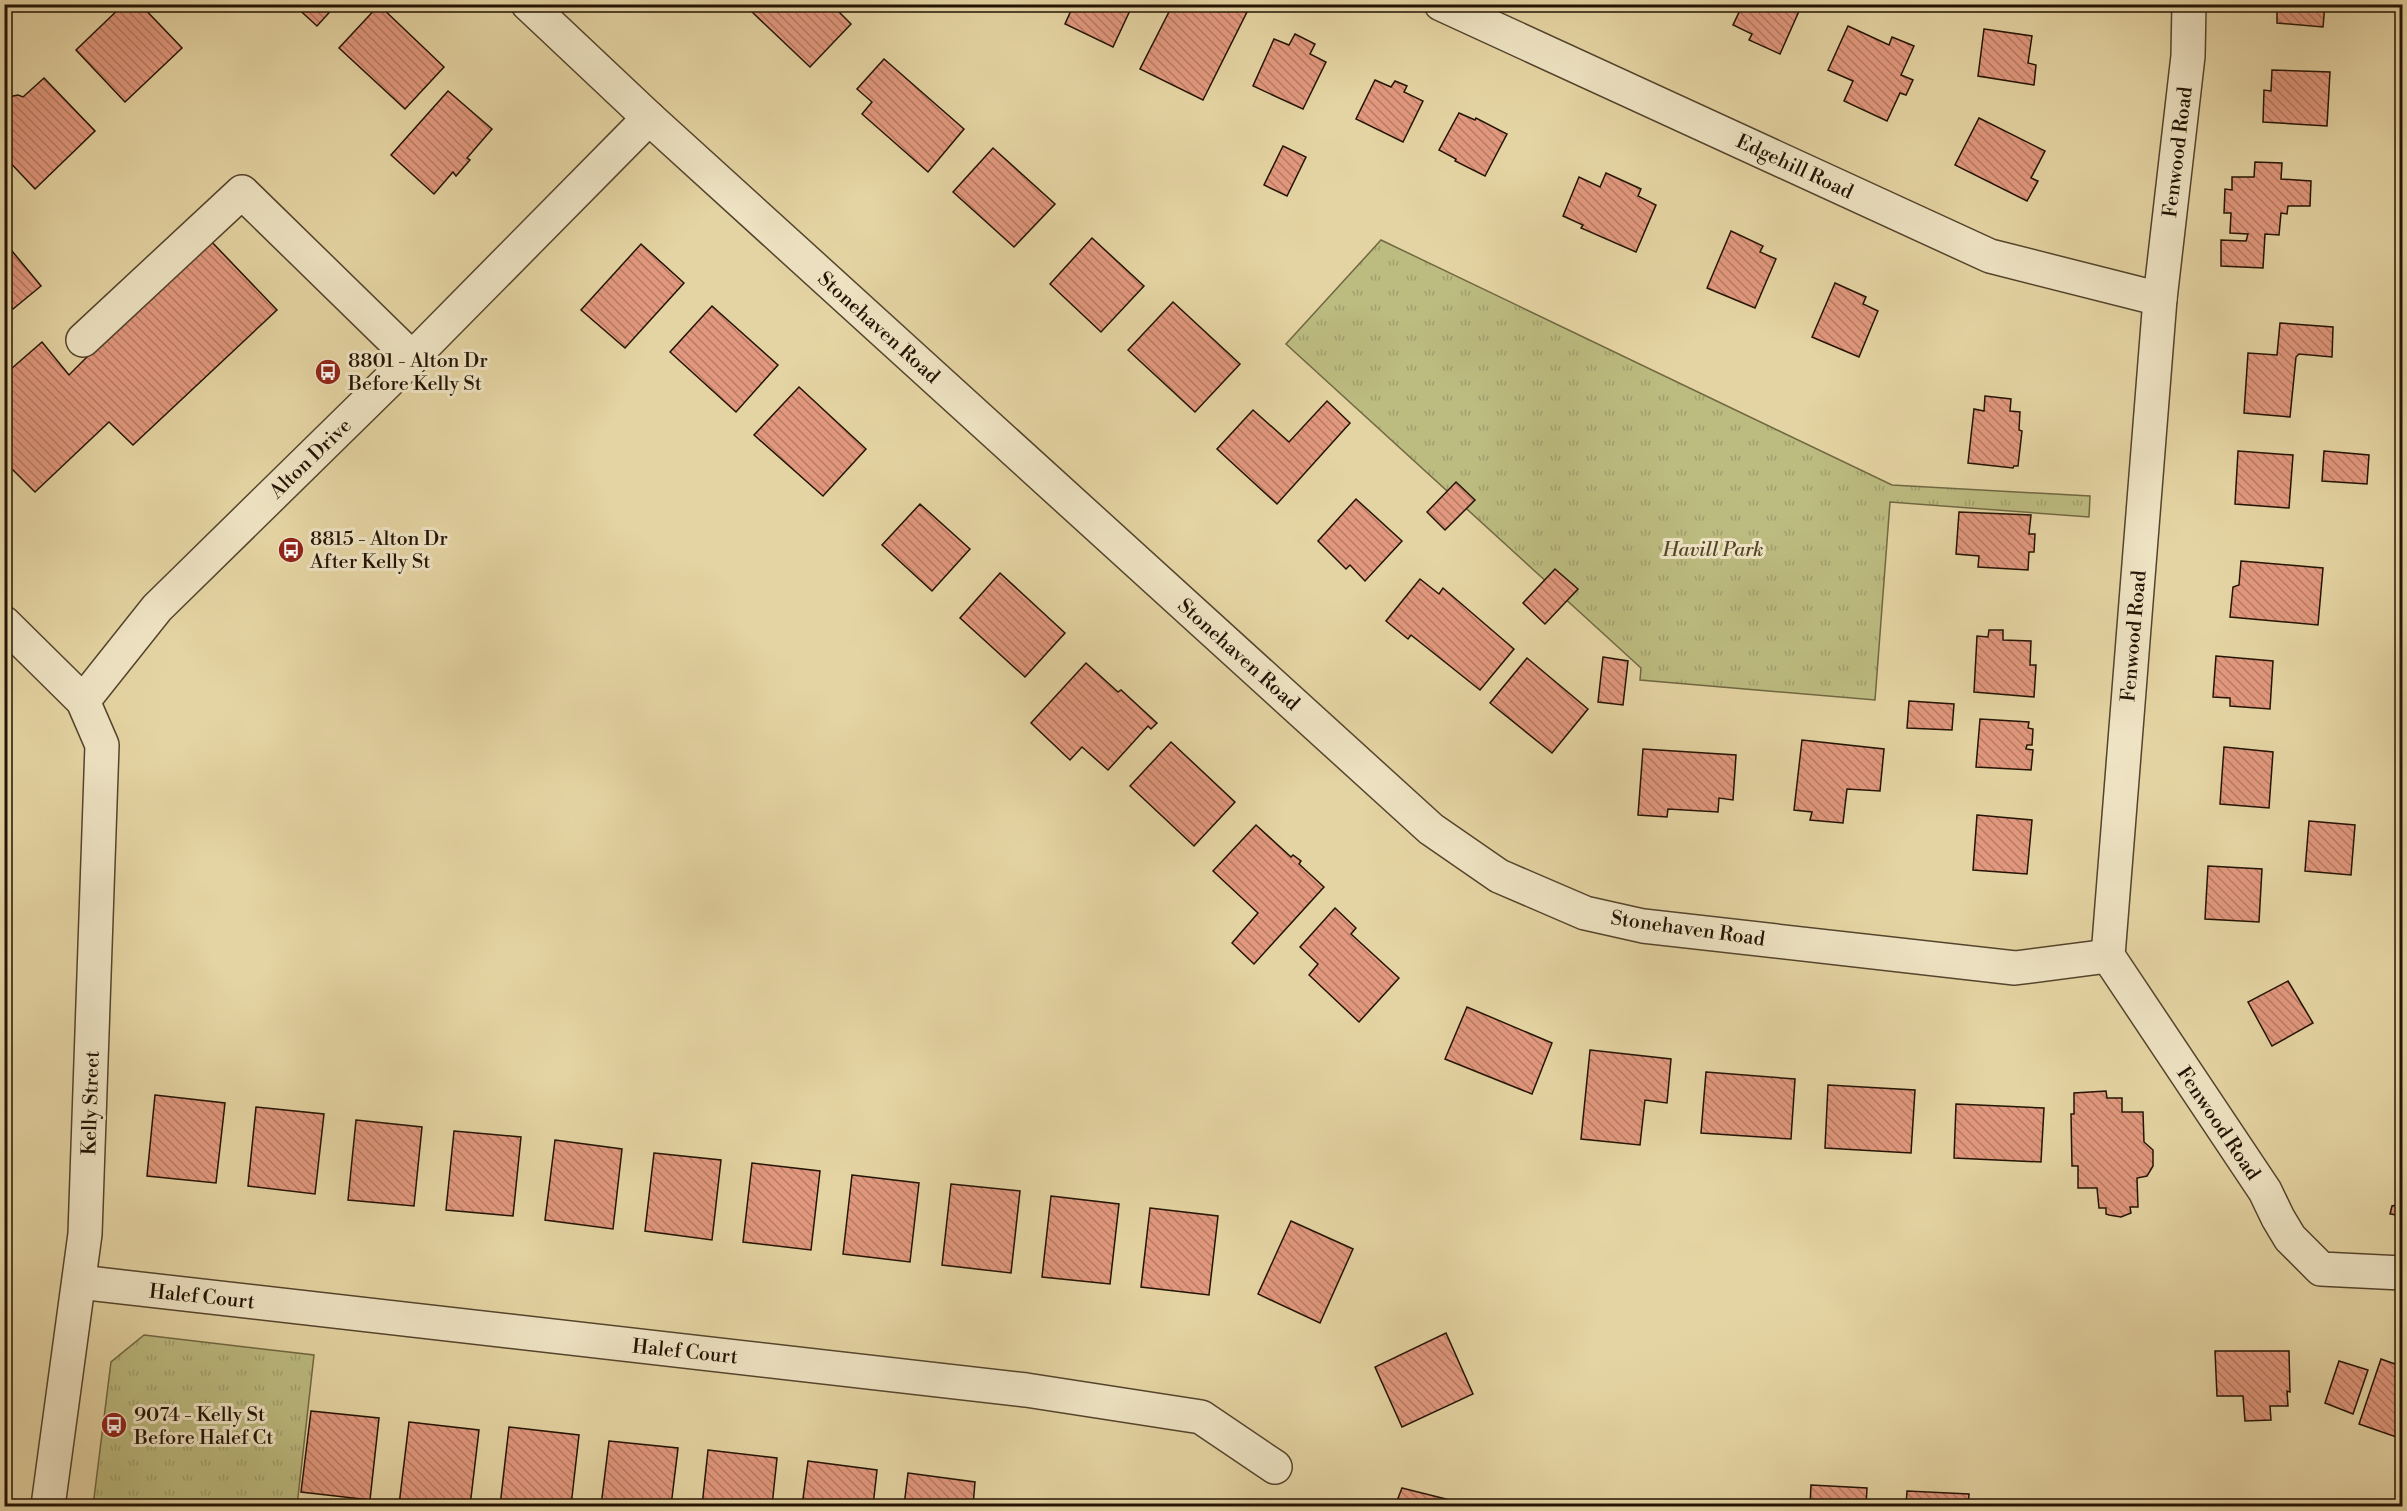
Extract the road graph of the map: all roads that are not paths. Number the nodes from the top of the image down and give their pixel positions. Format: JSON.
{"nodes":[{"id":1,"x":528,"y":4,"type":"edge"},
{"id":2,"x":1441,"y":4,"type":"edge"},
{"id":3,"x":2189,"y":4,"type":"edge"},
{"id":4,"x":649,"y":118,"type":"junction"},
{"id":5,"x":2160,"y":299,"type":"junction"},
{"id":6,"x":83,"y":340,"type":"dead end"},
{"id":7,"x":412,"y":358,"type":"junction"},
{"id":8,"x":4,"y":623,"type":"edge"},
{"id":9,"x":83,"y":701,"type":"junction"},
{"id":10,"x":2108,"y":956,"type":"junction"},
{"id":11,"x":2403,"y":1273,"type":"edge"},
{"id":12,"x":78,"y":1282,"type":"junction"},
{"id":13,"x":1275,"y":1467,"type":"dead end"},
{"id":14,"x":48,"y":1506,"type":"edge"}],
"edges":[{"from":1,"to":4,"type":"street","name":"Stonehaven Road"},
{"from":2,"to":5,"type":"street","name":"Edgehill Road"},
{"from":3,"to":5,"type":"street","name":"Fenwood Road"},
{"from":4,"to":7,"type":"street","name":"Alton Drive"},
{"from":4,"to":10,"type":"street","name":"Stonehaven Road"},
{"from":5,"to":10,"type":"street","name":"Fenwood Road"},
{"from":6,"to":7,"type":"street"},
{"from":7,"to":9,"type":"street","name":"Alton Drive"},
{"from":8,"to":9,"type":"street"},
{"from":9,"to":12,"type":"street","name":"Kelly Street"},
{"from":10,"to":11,"type":"street","name":"Fenwood Road"},
{"from":12,"to":13,"type":"street","name":"Halef Court"},
{"from":12,"to":14,"type":"street","name":"Kelly Street"}]}
